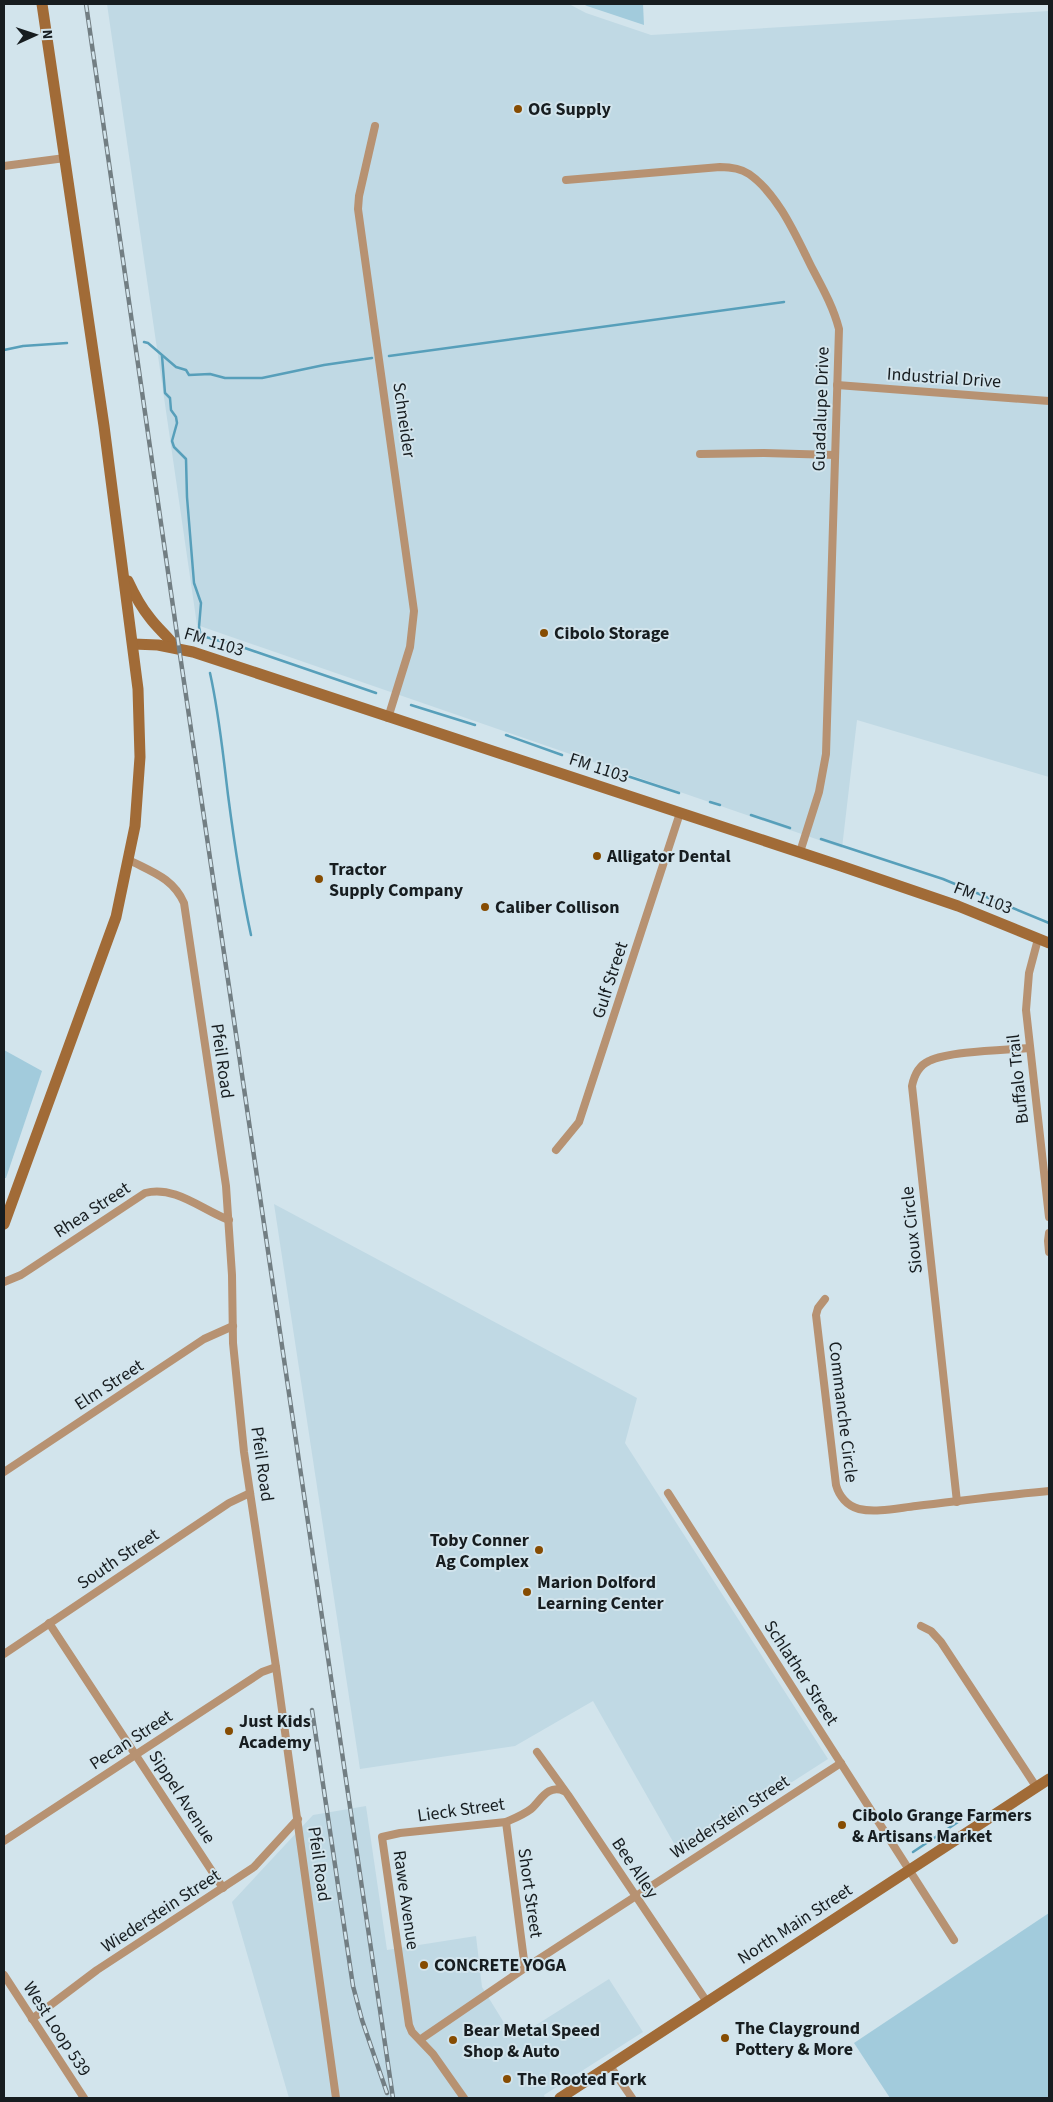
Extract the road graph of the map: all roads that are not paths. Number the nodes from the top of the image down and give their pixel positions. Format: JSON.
{"nodes":[{"id":1,"x":42,"y":4,"type":"edge"},
{"id":2,"x":375,"y":126,"type":"dead end"},
{"id":3,"x":65,"y":158,"type":"junction"},
{"id":4,"x":4,"y":166,"type":"edge"},
{"id":5,"x":566,"y":180,"type":"dead end"},
{"id":6,"x":837,"y":385,"type":"junction"},
{"id":7,"x":1049,"y":401,"type":"edge"},
{"id":8,"x":700,"y":454,"type":"dead end"},
{"id":9,"x":835,"y":454,"type":"junction"},
{"id":10,"x":123,"y":569,"type":"junction"},
{"id":11,"x":133,"y":644,"type":"junction"},
{"id":12,"x":176,"y":648,"type":"junction"},
{"id":13,"x":388,"y":718,"type":"junction"},
{"id":14,"x":680,"y":813,"type":"junction"},
{"id":15,"x":800,"y":852,"type":"junction"},
{"id":16,"x":128,"y":860,"type":"junction"},
{"id":17,"x":1038,"y":938,"type":"junction"},
{"id":18,"x":1049,"y":943,"type":"edge"},
{"id":19,"x":1029,"y":1048,"type":"junction"},
{"id":20,"x":556,"y":1150,"type":"dead end"},
{"id":21,"x":1049,"y":1218,"type":"edge"},
{"id":22,"x":229,"y":1220,"type":"junction"},
{"id":23,"x":4,"y":1224,"type":"edge"},
{"id":24,"x":1049,"y":1233,"type":"edge"},
{"id":25,"x":1049,"y":1252,"type":"edge"},
{"id":26,"x":4,"y":1282,"type":"edge"},
{"id":27,"x":825,"y":1299,"type":"dead end"},
{"id":28,"x":233,"y":1326,"type":"junction"},
{"id":29,"x":4,"y":1472,"type":"edge"},
{"id":30,"x":1049,"y":1491,"type":"edge"},
{"id":31,"x":668,"y":1493,"type":"dead end"},
{"id":32,"x":250,"y":1494,"type":"junction"},
{"id":33,"x":957,"y":1502,"type":"junction"},
{"id":34,"x":49,"y":1623,"type":"junction"},
{"id":35,"x":921,"y":1626,"type":"dead end"},
{"id":36,"x":5,"y":1650,"type":"edge"},
{"id":37,"x":276,"y":1667,"type":"junction"},
{"id":38,"x":537,"y":1752,"type":"dead end"},
{"id":39,"x":137,"y":1754,"type":"junction"},
{"id":40,"x":842,"y":1763,"type":"junction"},
{"id":41,"x":1049,"y":1780,"type":"edge"},
{"id":42,"x":1037,"y":1788,"type":"junction"},
{"id":43,"x":564,"y":1791,"type":"junction"},
{"id":44,"x":298,"y":1819,"type":"junction"},
{"id":45,"x":506,"y":1822,"type":"junction"},
{"id":46,"x":382,"y":1837,"type":"joint"},
{"id":47,"x":4,"y":1841,"type":"edge"},
{"id":48,"x":910,"y":1870,"type":"junction"},
{"id":49,"x":224,"y":1888,"type":"junction"},
{"id":50,"x":635,"y":1896,"type":"junction"},
{"id":51,"x":954,"y":1940,"type":"dead end"},
{"id":52,"x":526,"y":1968,"type":"junction"},
{"id":53,"x":4,"y":1975,"type":"edge"},
{"id":54,"x":707,"y":2002,"type":"junction"},
{"id":55,"x":32,"y":2019,"type":"junction"},
{"id":56,"x":421,"y":2039,"type":"junction"},
{"id":57,"x":610,"y":2066,"type":"junction"},
{"id":58,"x":84,"y":2098,"type":"edge"},
{"id":59,"x":336,"y":2098,"type":"edge"},
{"id":60,"x":464,"y":2098,"type":"edge"},
{"id":61,"x":560,"y":2098,"type":"edge"},
{"id":62,"x":632,"y":2098,"type":"edge"}],
"edges":[{"from":1,"to":3,"type":"main road"},
{"from":2,"to":13,"type":"street","name":"Schneider"},
{"from":3,"to":4,"type":"street"},
{"from":3,"to":10,"type":"main road"},
{"from":5,"to":6,"type":"street","name":"Guadalupe Drive"},
{"from":6,"to":7,"type":"street","name":"Industrial Drive"},
{"from":6,"to":9,"type":"street","name":"Guadalupe Drive"},
{"from":8,"to":9,"type":"street"},
{"from":9,"to":15,"type":"street","name":"Guadalupe Drive"},
{"from":10,"to":11,"type":"main road"},
{"from":10,"to":12,"type":"main road"},
{"from":11,"to":12,"type":"main road","name":"FM 1103","number":"FM 1103"},
{"from":11,"to":16,"type":"main road"},
{"from":12,"to":13,"type":"main road","name":"FM 1103","number":"FM 1103"},
{"from":13,"to":14,"type":"main road","name":"FM 1103","number":"FM 1103"},
{"from":14,"to":15,"type":"main road","name":"FM 1103","number":"FM 1103"},
{"from":14,"to":20,"type":"street","name":"Gulf Street"},
{"from":15,"to":17,"type":"main road","name":"FM 1103","number":"FM 1103"},
{"from":16,"to":22,"type":"street","name":"Pfeil Road"},
{"from":16,"to":23,"type":"main road"},
{"from":17,"to":18,"type":"main road","name":"FM 1103","number":"FM 1103"},
{"from":17,"to":19,"type":"street","name":"Buffalo Trail"},
{"from":19,"to":21,"type":"street","name":"Buffalo Trail"},
{"from":19,"to":33,"type":"street","name":"Sioux Circle"},
{"from":22,"to":26,"type":"street","name":"Rhea Street"},
{"from":22,"to":28,"type":"street","name":"Pfeil Road"},
{"from":24,"to":25,"type":"street"},
{"from":27,"to":33,"type":"street","name":"Commanche Circle"},
{"from":28,"to":29,"type":"street","name":"Elm Street"},
{"from":28,"to":32,"type":"street","name":"Pfeil Road"},
{"from":30,"to":33,"type":"street","name":"Commanche Circle"},
{"from":31,"to":40,"type":"street","name":"Schlather Street"},
{"from":32,"to":34,"type":"street","name":"South Street"},
{"from":32,"to":37,"type":"street","name":"Pfeil Road"},
{"from":34,"to":36,"type":"street","name":"South Street"},
{"from":34,"to":39,"type":"street","name":"Sippel Avenue"},
{"from":35,"to":42,"type":"street"},
{"from":37,"to":39,"type":"street","name":"Pecan Street"},
{"from":37,"to":44,"type":"street","name":"Pfeil Road"},
{"from":38,"to":43,"type":"street","name":"Bee Alley"},
{"from":39,"to":47,"type":"street","name":"Pecan Street"},
{"from":39,"to":49,"type":"street","name":"Sippel Avenue"},
{"from":40,"to":48,"type":"street","name":"Schlather Street"},
{"from":40,"to":50,"type":"street","name":"Wiederstein Street"},
{"from":41,"to":42,"type":"main road","name":"North Main Street"},
{"from":42,"to":48,"type":"main road","name":"North Main Street"},
{"from":43,"to":45,"type":"street","name":"Lieck Street"},
{"from":43,"to":50,"type":"street","name":"Bee Alley"},
{"from":44,"to":49,"type":"street","name":"Wiederstein Street"},
{"from":44,"to":59,"type":"street","name":"Pfeil Road"},
{"from":45,"to":46,"type":"street","name":"Lieck Street"},
{"from":45,"to":52,"type":"street","name":"Short Street"},
{"from":46,"to":56,"type":"street","name":"Rawe Avenue"},
{"from":48,"to":51,"type":"street","name":"Schlather Street"},
{"from":48,"to":54,"type":"main road","name":"North Main Street"},
{"from":49,"to":55,"type":"street","name":"Wiederstein Street"},
{"from":50,"to":52,"type":"street","name":"Wiederstein Street"},
{"from":50,"to":54,"type":"street","name":"Bee Alley"},
{"from":52,"to":56,"type":"street","name":"Wiederstein Street"},
{"from":53,"to":55,"type":"street","name":"West Loop 539"},
{"from":54,"to":57,"type":"main road","name":"North Main Street"},
{"from":55,"to":58,"type":"street","name":"West Loop 539"},
{"from":56,"to":60,"type":"street","name":"Rawe Avenue"},
{"from":57,"to":61,"type":"main road","name":"North Main Street"},
{"from":57,"to":62,"type":"street"}]}
